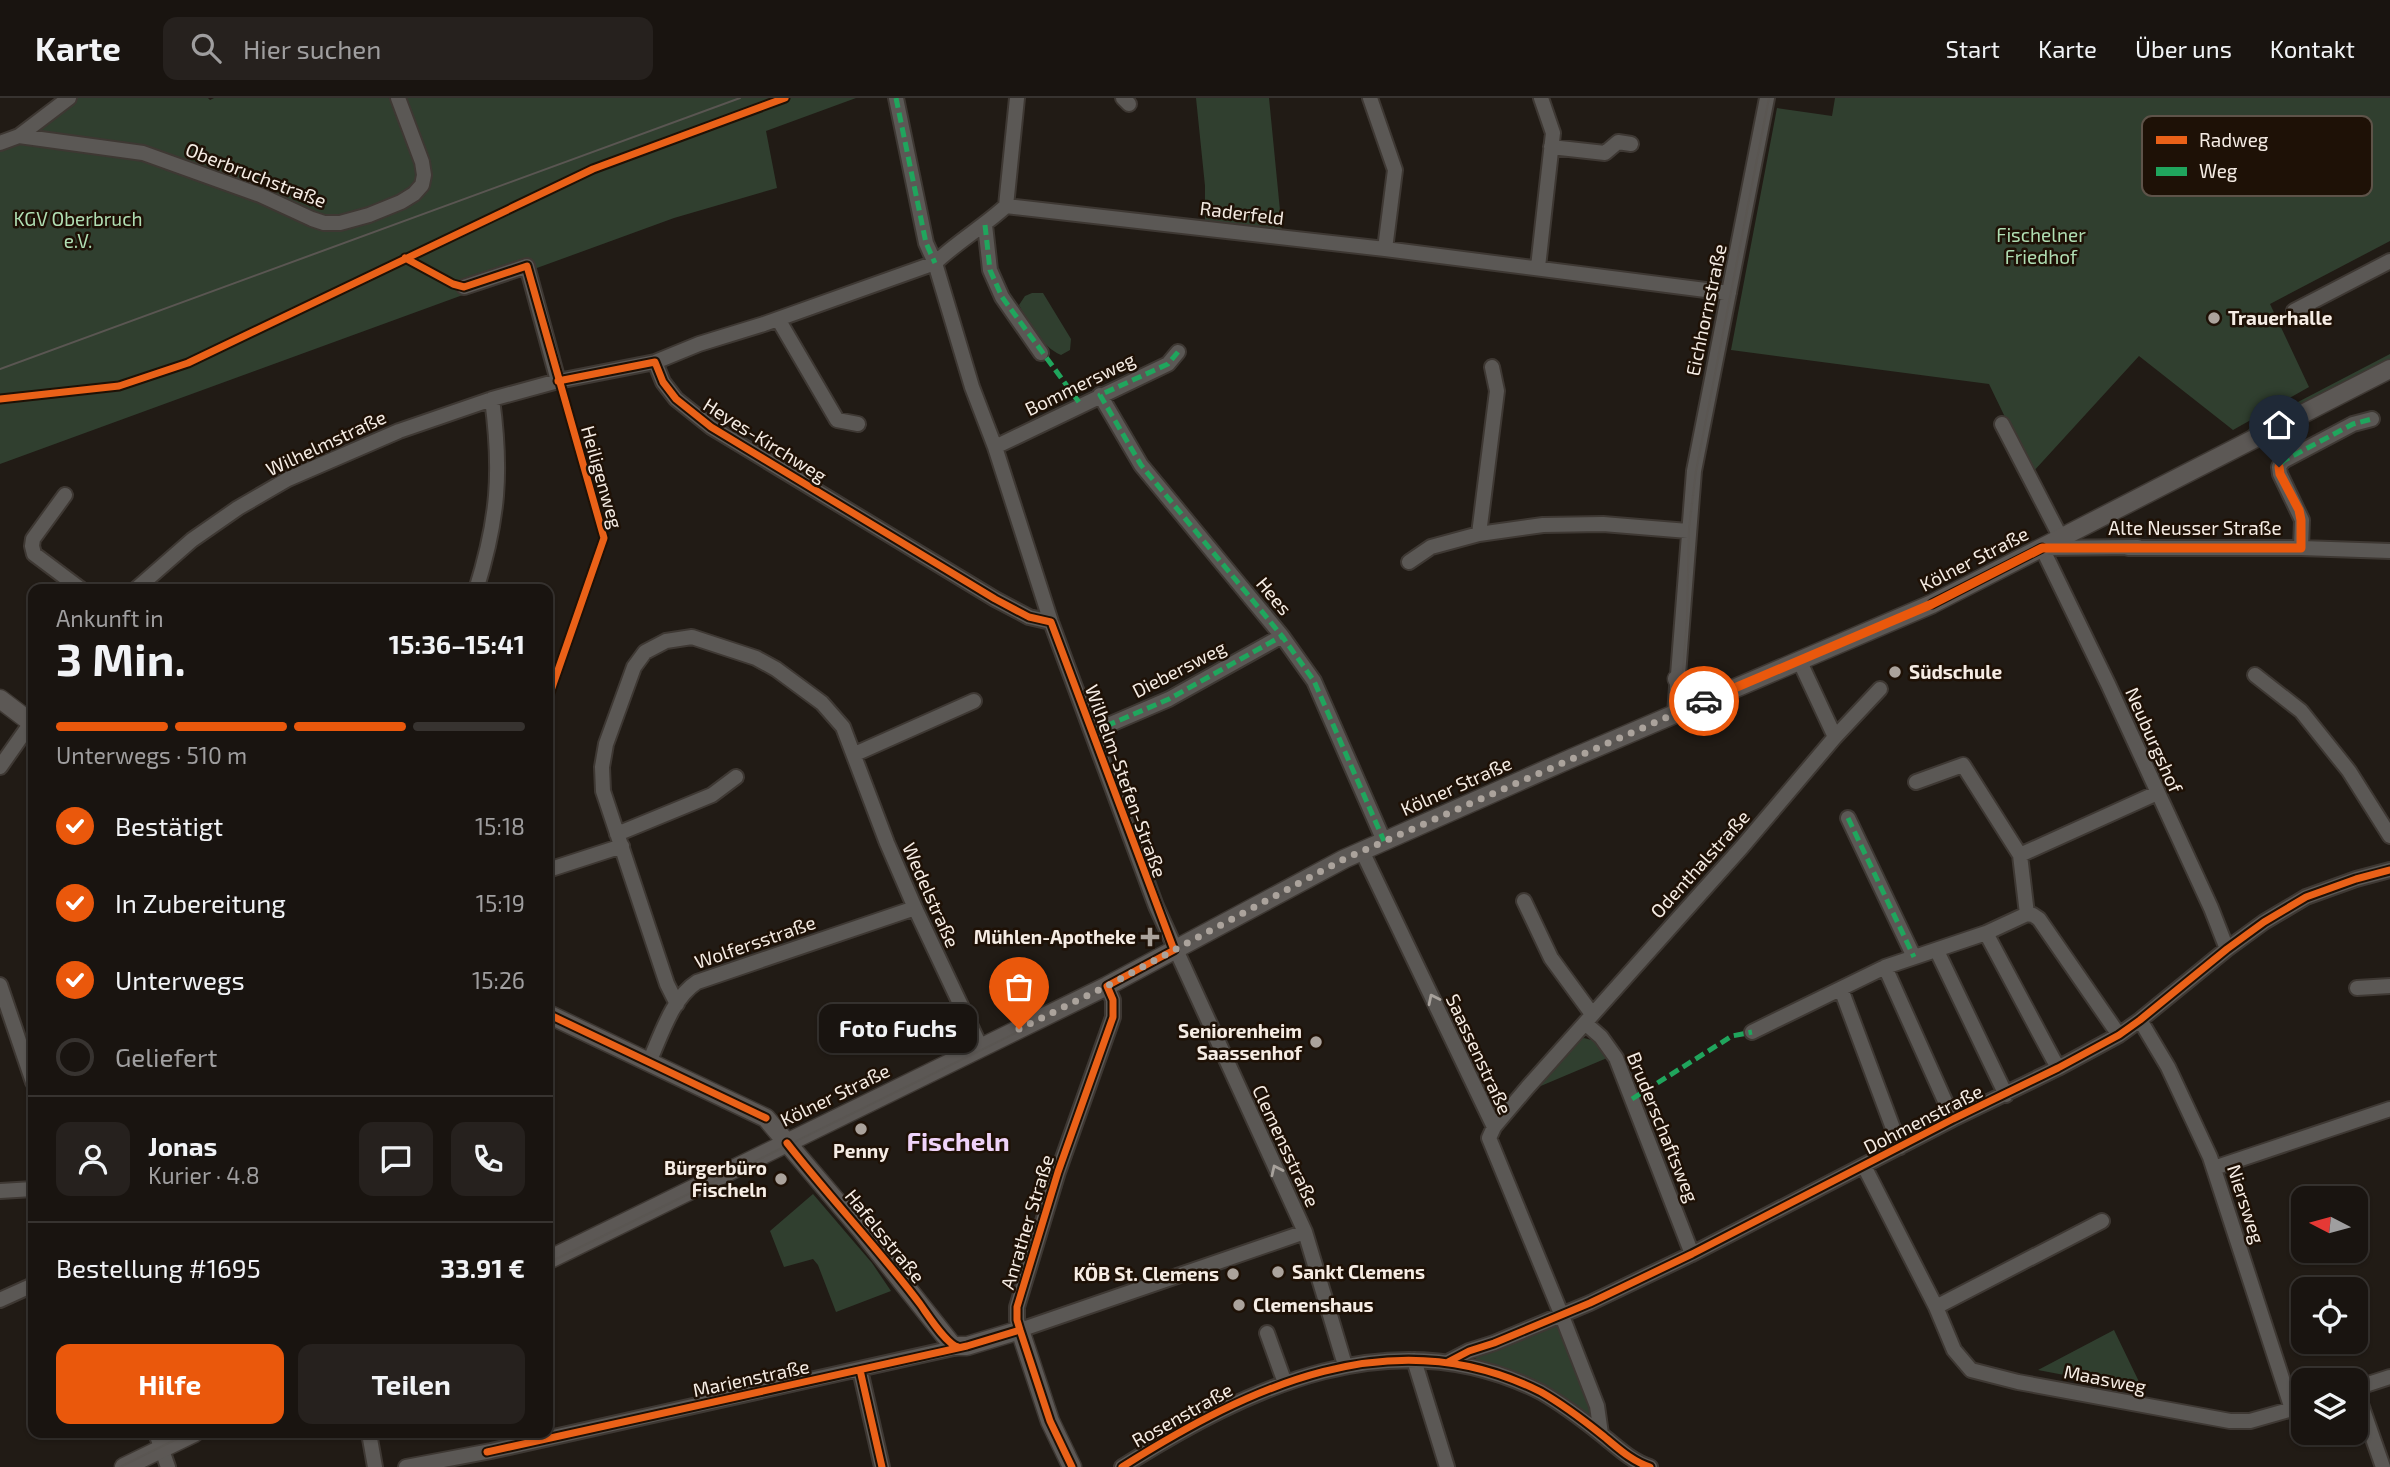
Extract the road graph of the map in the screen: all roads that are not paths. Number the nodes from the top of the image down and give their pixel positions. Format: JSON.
{"nodes":[{"id":1,"x":69,"y":98,"type":"edge"},
{"id":2,"x":398,"y":98,"type":"edge"},
{"id":3,"x":896,"y":98,"type":"edge"},
{"id":4,"x":1017,"y":98,"type":"edge"},
{"id":5,"x":1370,"y":98,"type":"edge"},
{"id":6,"x":1541,"y":98,"type":"edge"},
{"id":7,"x":1767,"y":98,"type":"edge"},
{"id":8,"x":19,"y":136,"type":"junction"},
{"id":9,"x":0,"y":143,"type":"edge"},
{"id":10,"x":1631,"y":144,"type":"dead end"},
{"id":11,"x":1551,"y":147,"type":"junction"},
{"id":12,"x":1006,"y":206,"type":"junction"},
{"id":13,"x":985,"y":225,"type":"junction"},
{"id":14,"x":1385,"y":248,"type":"junction"},
{"id":15,"x":2390,"y":261,"type":"edge"},
{"id":16,"x":935,"y":263,"type":"junction"},
{"id":17,"x":1538,"y":267,"type":"junction"},
{"id":18,"x":464,"y":287,"type":"dead end"},
{"id":19,"x":1729,"y":293,"type":"junction"},
{"id":20,"x":2294,"y":311,"type":"dead end"},
{"id":21,"x":778,"y":319,"type":"junction"},
{"id":22,"x":1178,"y":352,"type":"dead end"},
{"id":23,"x":1041,"y":353,"type":"dead end"},
{"id":24,"x":655,"y":362,"type":"junction"},
{"id":25,"x":1492,"y":368,"type":"dead end"},
{"id":26,"x":2390,"y":369,"type":"edge"},
{"id":27,"x":558,"y":381,"type":"junction"},
{"id":28,"x":1100,"y":395,"type":"junction"},
{"id":29,"x":492,"y":400,"type":"junction"},
{"id":30,"x":2372,"y":419,"type":"dead end"},
{"id":31,"x":858,"y":424,"type":"dead end"},
{"id":32,"x":2002,"y":424,"type":"dead end"},
{"id":33,"x":995,"y":447,"type":"junction"},
{"id":34,"x":65,"y":495,"type":"dead end"},
{"id":35,"x":1688,"y":531,"type":"junction"},
{"id":36,"x":1479,"y":534,"type":"junction"},
{"id":37,"x":2061,"y":538,"type":"junction"},
{"id":38,"x":2042,"y":548,"type":"junction"},
{"id":39,"x":2301,"y":548,"type":"junction"},
{"id":40,"x":2390,"y":551,"type":"edge"},
{"id":41,"x":1409,"y":562,"type":"dead end"},
{"id":42,"x":74,"y":584,"type":"edge"},
{"id":43,"x":142,"y":584,"type":"edge"},
{"id":44,"x":478,"y":584,"type":"edge"},
{"id":45,"x":1051,"y":622,"type":"junction"},
{"id":46,"x":1282,"y":636,"type":"junction"},
{"id":47,"x":1800,"y":662,"type":"junction"},
{"id":48,"x":2255,"y":675,"type":"dead end"},
{"id":49,"x":1677,"y":680,"type":"junction"},
{"id":50,"x":1880,"y":689,"type":"dead end"},
{"id":51,"x":0,"y":699,"type":"edge"},
{"id":52,"x":974,"y":701,"type":"dead end"},
{"id":53,"x":1704,"y":701,"type":"junction"},
{"id":54,"x":1675,"y":713,"type":"junction"},
{"id":55,"x":28,"y":719,"type":"edge"},
{"id":56,"x":28,"y":729,"type":"edge"},
{"id":57,"x":1092,"y":732,"type":"junction"},
{"id":58,"x":1835,"y":737,"type":"junction"},
{"id":59,"x":855,"y":754,"type":"junction"},
{"id":60,"x":0,"y":767,"type":"edge"},
{"id":61,"x":736,"y":777,"type":"dead end"},
{"id":62,"x":1916,"y":782,"type":"dead end"},
{"id":63,"x":2157,"y":793,"type":"junction"},
{"id":64,"x":1848,"y":818,"type":"dead end"},
{"id":65,"x":2390,"y":836,"type":"edge"},
{"id":66,"x":619,"y":840,"type":"junction"},
{"id":67,"x":1384,"y":841,"type":"junction"},
{"id":68,"x":1362,"y":851,"type":"junction"},
{"id":69,"x":2020,"y":855,"type":"junction"},
{"id":70,"x":553,"y":868,"type":"edge"},
{"id":71,"x":2390,"y":870,"type":"edge"},
{"id":72,"x":1524,"y":901,"type":"dead end"},
{"id":73,"x":915,"y":908,"type":"junction"},
{"id":74,"x":2027,"y":914,"type":"junction"},
{"id":75,"x":1986,"y":933,"type":"junction"},
{"id":76,"x":2227,"y":948,"type":"junction"},
{"id":77,"x":1174,"y":950,"type":"junction"},
{"id":78,"x":1937,"y":951,"type":"junction"},
{"id":79,"x":1914,"y":957,"type":"junction"},
{"id":80,"x":1885,"y":967,"type":"junction"},
{"id":81,"x":0,"y":985,"type":"edge"},
{"id":82,"x":1107,"y":986,"type":"junction"},
{"id":83,"x":2390,"y":986,"type":"edge"},
{"id":84,"x":2357,"y":988,"type":"dead end"},
{"id":85,"x":1841,"y":989,"type":"junction"},
{"id":86,"x":677,"y":1004,"type":"junction"},
{"id":87,"x":553,"y":1016,"type":"edge"},
{"id":88,"x":1588,"y":1019,"type":"junction"},
{"id":89,"x":2140,"y":1020,"type":"junction"},
{"id":90,"x":1752,"y":1032,"type":"dead end"},
{"id":91,"x":2119,"y":1035,"type":"junction"},
{"id":92,"x":981,"y":1048,"type":"junction"},
{"id":93,"x":649,"y":1062,"type":"junction"},
{"id":94,"x":28,"y":1067,"type":"edge"},
{"id":95,"x":2058,"y":1068,"type":"junction"},
{"id":96,"x":2006,"y":1095,"type":"junction"},
{"id":97,"x":2390,"y":1109,"type":"edge"},
{"id":98,"x":1953,"y":1119,"type":"junction"},
{"id":99,"x":1494,"y":1127,"type":"junction"},
{"id":100,"x":787,"y":1143,"type":"junction"},
{"id":101,"x":1900,"y":1147,"type":"junction"},
{"id":102,"x":1864,"y":1166,"type":"junction"},
{"id":103,"x":2214,"y":1168,"type":"junction"},
{"id":104,"x":28,"y":1189,"type":"edge"},
{"id":105,"x":0,"y":1191,"type":"edge"},
{"id":106,"x":2102,"y":1221,"type":"dead end"},
{"id":107,"x":1305,"y":1232,"type":"junction"},
{"id":108,"x":1692,"y":1254,"type":"junction"},
{"id":109,"x":553,"y":1258,"type":"edge"},
{"id":110,"x":28,"y":1287,"type":"edge"},
{"id":111,"x":0,"y":1300,"type":"edge"},
{"id":112,"x":1936,"y":1307,"type":"junction"},
{"id":113,"x":1562,"y":1316,"type":"junction"},
{"id":114,"x":1020,"y":1330,"type":"junction"},
{"id":115,"x":1267,"y":1333,"type":"dead end"},
{"id":116,"x":958,"y":1347,"type":"junction"},
{"id":117,"x":1414,"y":1360,"type":"junction"},
{"id":118,"x":1448,"y":1362,"type":"junction"},
{"id":119,"x":1345,"y":1365,"type":"junction"},
{"id":120,"x":860,"y":1370,"type":"junction"},
{"id":121,"x":2390,"y":1377,"type":"edge"},
{"id":122,"x":1285,"y":1383,"type":"junction"},
{"id":123,"x":2368,"y":1385,"type":"edge"},
{"id":124,"x":2291,"y":1388,"type":"edge"},
{"id":125,"x":2291,"y":1410,"type":"edge"},
{"id":126,"x":2368,"y":1424,"type":"edge"},
{"id":127,"x":1601,"y":1434,"type":"junction"},
{"id":128,"x":553,"y":1437,"type":"edge"},
{"id":129,"x":186,"y":1438,"type":"edge"},
{"id":130,"x":190,"y":1438,"type":"edge"},
{"id":131,"x":370,"y":1438,"type":"edge"},
{"id":132,"x":551,"y":1438,"type":"edge"},
{"id":133,"x":160,"y":1455,"type":"edge"},
{"id":134,"x":124,"y":1467,"type":"edge"},
{"id":135,"x":375,"y":1467,"type":"edge"},
{"id":136,"x":406,"y":1467,"type":"edge"},
{"id":137,"x":882,"y":1467,"type":"edge"},
{"id":138,"x":1073,"y":1467,"type":"edge"},
{"id":139,"x":1122,"y":1467,"type":"edge"},
{"id":140,"x":1447,"y":1467,"type":"edge"},
{"id":141,"x":1650,"y":1467,"type":"edge"},
{"id":142,"x":2383,"y":1467,"type":"edge"}],
"edges":[{"from":1,"to":8,"type":"street","name":"Oberbruchstraße"},
{"from":2,"to":8,"type":"street","name":"Oberbruchstraße"},
{"from":3,"to":16,"type":"street","name":"Wilhelm-Stefen-Straße"},
{"from":4,"to":12,"type":"street"},
{"from":5,"to":14,"type":"street"},
{"from":6,"to":11,"type":"street"},
{"from":7,"to":19,"type":"street","name":"Eichhornstraße"},
{"from":8,"to":9,"type":"street","name":"Oberbruchstraße"},
{"from":10,"to":11,"type":"street"},
{"from":11,"to":17,"type":"street"},
{"from":12,"to":13,"type":"street"},
{"from":12,"to":14,"type":"street","name":"Raderfeld"},
{"from":13,"to":16,"type":"street"},
{"from":13,"to":23,"type":"street"},
{"from":14,"to":17,"type":"street","name":"Raderfeld"},
{"from":15,"to":20,"type":"street"},
{"from":16,"to":21,"type":"street"},
{"from":16,"to":33,"type":"street","name":"Wilhelm-Stefen-Straße"},
{"from":17,"to":19,"type":"street","name":"Raderfeld"},
{"from":18,"to":27,"type":"street"},
{"from":19,"to":35,"type":"street","name":"Eichhornstraße"},
{"from":21,"to":24,"type":"street"},
{"from":21,"to":31,"type":"street"},
{"from":22,"to":28,"type":"street","name":"Bommersweg"},
{"from":24,"to":27,"type":"street"},
{"from":24,"to":45,"type":"street","name":"Heyes-Kirchweg"},
{"from":25,"to":36,"type":"street"},
{"from":26,"to":37,"type":"main road","name":"Kölner Straße"},
{"from":27,"to":29,"type":"street","name":"Wilhelmstraße"},
{"from":28,"to":33,"type":"street","name":"Bommersweg"},
{"from":28,"to":46,"type":"street","name":"Hees"},
{"from":29,"to":43,"type":"street","name":"Wilhelmstraße"},
{"from":29,"to":44,"type":"street"},
{"from":30,"to":39,"type":"street"},
{"from":32,"to":37,"type":"street"},
{"from":33,"to":45,"type":"street","name":"Wilhelm-Stefen-Straße"},
{"from":34,"to":42,"type":"street"},
{"from":35,"to":36,"type":"street"},
{"from":35,"to":49,"type":"street","name":"Eichhornstraße"},
{"from":36,"to":41,"type":"street"},
{"from":37,"to":38,"type":"main road","name":"Kölner Straße"},
{"from":38,"to":39,"type":"street","name":"Alte Neusser Straße"},
{"from":38,"to":47,"type":"main road","name":"Kölner Straße"},
{"from":38,"to":63,"type":"street","name":"Neuburgshof"},
{"from":39,"to":40,"type":"street","name":"Alte Neusser Straße"},
{"from":45,"to":57,"type":"street","name":"Wilhelm-Stefen-Straße"},
{"from":46,"to":57,"type":"street","name":"Diebersweg"},
{"from":46,"to":67,"type":"street","name":"Hees"},
{"from":47,"to":53,"type":"main road","name":"Kölner Straße"},
{"from":47,"to":58,"type":"street"},
{"from":48,"to":65,"type":"street"},
{"from":49,"to":53,"type":"main road"},
{"from":49,"to":54,"type":"street","name":"Eichhornstraße"},
{"from":50,"to":58,"type":"street","name":"Odenthalstraße"},
{"from":51,"to":55,"type":"main road"},
{"from":52,"to":59,"type":"street"},
{"from":53,"to":54,"type":"main road","name":"Kölner Straße"},
{"from":54,"to":67,"type":"main road","name":"Kölner Straße"},
{"from":56,"to":60,"type":"street"},
{"from":57,"to":77,"type":"street","name":"Wilhelm-Stefen-Straße"},
{"from":58,"to":88,"type":"street","name":"Odenthalstraße"},
{"from":59,"to":66,"type":"street","name":"Wedelstraße"},
{"from":59,"to":73,"type":"street","name":"Wedelstraße"},
{"from":61,"to":66,"type":"street"},
{"from":62,"to":69,"type":"street"},
{"from":63,"to":69,"type":"street"},
{"from":63,"to":76,"type":"street","name":"Neuburgshof"},
{"from":64,"to":79,"type":"street"},
{"from":66,"to":70,"type":"street"},
{"from":66,"to":86,"type":"street","name":"Wedelstraße"},
{"from":67,"to":68,"type":"main road","name":"Kölner Straße"},
{"from":68,"to":77,"type":"main road","name":"Kölner Straße"},
{"from":99,"to":68,"type":"street","name":"Saassenstraße","one_way":true},
{"from":69,"to":74,"type":"street"},
{"from":71,"to":76,"type":"street","name":"Dohmenstraße"},
{"from":72,"to":88,"type":"street"},
{"from":73,"to":86,"type":"street","name":"Wolfersstraße"},
{"from":73,"to":92,"type":"street","name":"Wedelstraße"},
{"from":74,"to":75,"type":"street"},
{"from":74,"to":91,"type":"street"},
{"from":75,"to":78,"type":"street"},
{"from":75,"to":95,"type":"street"},
{"from":76,"to":89,"type":"street","name":"Dohmenstraße"},
{"from":77,"to":82,"type":"main road","name":"Kölner Straße"},
{"from":107,"to":77,"type":"street","name":"Clemensstraße","one_way":true},
{"from":78,"to":79,"type":"street"},
{"from":78,"to":96,"type":"street"},
{"from":79,"to":80,"type":"street"},
{"from":80,"to":85,"type":"street"},
{"from":80,"to":98,"type":"street"},
{"from":81,"to":94,"type":"street"},
{"from":82,"to":92,"type":"main road","name":"Kölner Straße"},
{"from":82,"to":114,"type":"street","name":"Anrather Straße"},
{"from":83,"to":84,"type":"street"},
{"from":85,"to":90,"type":"street"},
{"from":85,"to":101,"type":"street"},
{"from":86,"to":93,"type":"street","name":"Wolfersstraße"},
{"from":87,"to":93,"type":"main road","name":"Hafelsstraße"},
{"from":88,"to":99,"type":"street","name":"Odenthalstraße"},
{"from":88,"to":108,"type":"street","name":"Bruderschaftsweg"},
{"from":89,"to":91,"type":"street","name":"Dohmenstraße"},
{"from":89,"to":103,"type":"street","name":"Niersweg"},
{"from":91,"to":95,"type":"street","name":"Dohmenstraße"},
{"from":92,"to":100,"type":"main road","name":"Kölner Straße"},
{"from":93,"to":100,"type":"main road","name":"Hafelsstraße"},
{"from":95,"to":96,"type":"street","name":"Dohmenstraße"},
{"from":96,"to":98,"type":"street","name":"Dohmenstraße"},
{"from":97,"to":103,"type":"street"},
{"from":98,"to":101,"type":"street","name":"Dohmenstraße"},
{"from":99,"to":113,"type":"street","name":"Saassenstraße"},
{"from":100,"to":109,"type":"main road","name":"Kölner Straße"},
{"from":100,"to":116,"type":"main road","name":"Hafelsstraße"},
{"from":101,"to":102,"type":"street","name":"Dohmenstraße"},
{"from":102,"to":108,"type":"street","name":"Dohmenstraße"},
{"from":102,"to":112,"type":"street","name":"Maasweg"},
{"from":103,"to":124,"type":"street","name":"Niersweg"},
{"from":104,"to":105,"type":"street"},
{"from":106,"to":112,"type":"street"},
{"from":107,"to":114,"type":"street","name":"Marienstraße"},
{"from":107,"to":119,"type":"street","name":"Clemensstraße"},
{"from":108,"to":113,"type":"street","name":"Dohmenstraße"},
{"from":110,"to":111,"type":"street"},
{"from":112,"to":125,"type":"street","name":"Maasweg"},
{"from":113,"to":118,"type":"street","name":"Dohmenstraße"},
{"from":113,"to":127,"type":"street","name":"Saassenstraße"},
{"from":114,"to":116,"type":"main road","name":"Marienstraße"},
{"from":114,"to":138,"type":"main road","name":"Anrather Straße"},
{"from":115,"to":122,"type":"street"},
{"from":116,"to":120,"type":"street","name":"Marienstraße"},
{"from":117,"to":118,"type":"street","name":"Rosenstraße"},
{"from":117,"to":119,"type":"street","name":"Rosenstraße"},
{"from":117,"to":140,"type":"street"},
{"from":118,"to":127,"type":"street","name":"Rosenstraße"},
{"from":119,"to":122,"type":"street","name":"Rosenstraße"},
{"from":120,"to":128,"type":"street","name":"Marienstraße"},
{"from":120,"to":137,"type":"street"},
{"from":121,"to":123,"type":"street"},
{"from":122,"to":139,"type":"street","name":"Rosenstraße"},
{"from":126,"to":142,"type":"street"},
{"from":127,"to":141,"type":"street","name":"Rosenstraße"},
{"from":129,"to":133,"type":"main road"},
{"from":130,"to":133,"type":"main road"},
{"from":131,"to":135,"type":"street"},
{"from":132,"to":136,"type":"street","name":"Marienstraße"},
{"from":133,"to":134,"type":"main road"}]}
